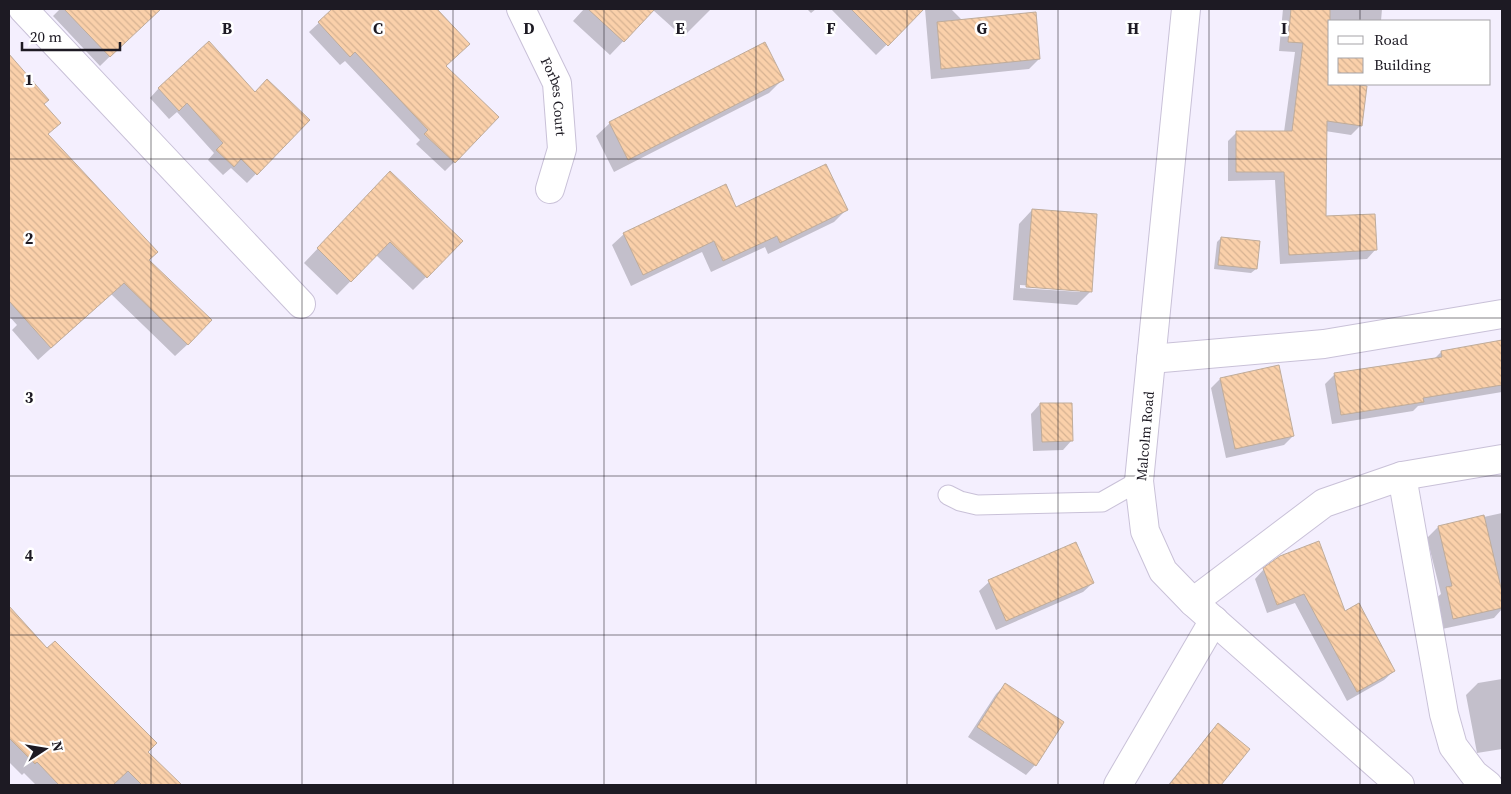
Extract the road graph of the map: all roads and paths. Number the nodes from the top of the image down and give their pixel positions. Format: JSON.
{"nodes":[{"id":1,"x":23,"y":9,"type":"edge"},
{"id":2,"x":521,"y":9,"type":"edge"},
{"id":3,"x":1186,"y":9,"type":"edge"},
{"id":4,"x":550,"y":189,"type":"dead end"},
{"id":5,"x":301,"y":304,"type":"dead end"},
{"id":6,"x":1502,"y":314,"type":"edge"},
{"id":7,"x":1151,"y":359,"type":"junction"},
{"id":8,"x":1502,"y":459,"type":"edge"},
{"id":9,"x":1402,"y":476,"type":"junction"},
{"id":10,"x":1140,"y":481,"type":"junction"},
{"id":11,"x":948,"y":495,"type":"dead end"},
{"id":12,"x":1193,"y":602,"type":"junction"},
{"id":13,"x":1214,"y":620,"type":"junction"},
{"id":14,"x":1118,"y":785,"type":"edge"},
{"id":15,"x":1400,"y":785,"type":"edge"},
{"id":16,"x":1488,"y":785,"type":"edge"}],
"edges":[{"from":1,"to":5,"type":"street"},
{"from":2,"to":4,"type":"street","name":"Forbes Court"},
{"from":3,"to":7,"type":"street","name":"Malcolm Road"},
{"from":6,"to":7,"type":"street"},
{"from":7,"to":10,"type":"street","name":"Malcolm Road"},
{"from":8,"to":9,"type":"street"},
{"from":9,"to":12,"type":"street"},
{"from":9,"to":16,"type":"street"},
{"from":10,"to":11,"type":"lane"},
{"from":10,"to":12,"type":"street","name":"Malcolm Road"},
{"from":12,"to":13,"type":"street","name":"Malcolm Road"},
{"from":13,"to":14,"type":"street"},
{"from":13,"to":15,"type":"street","name":"Malcolm Road"}]}
